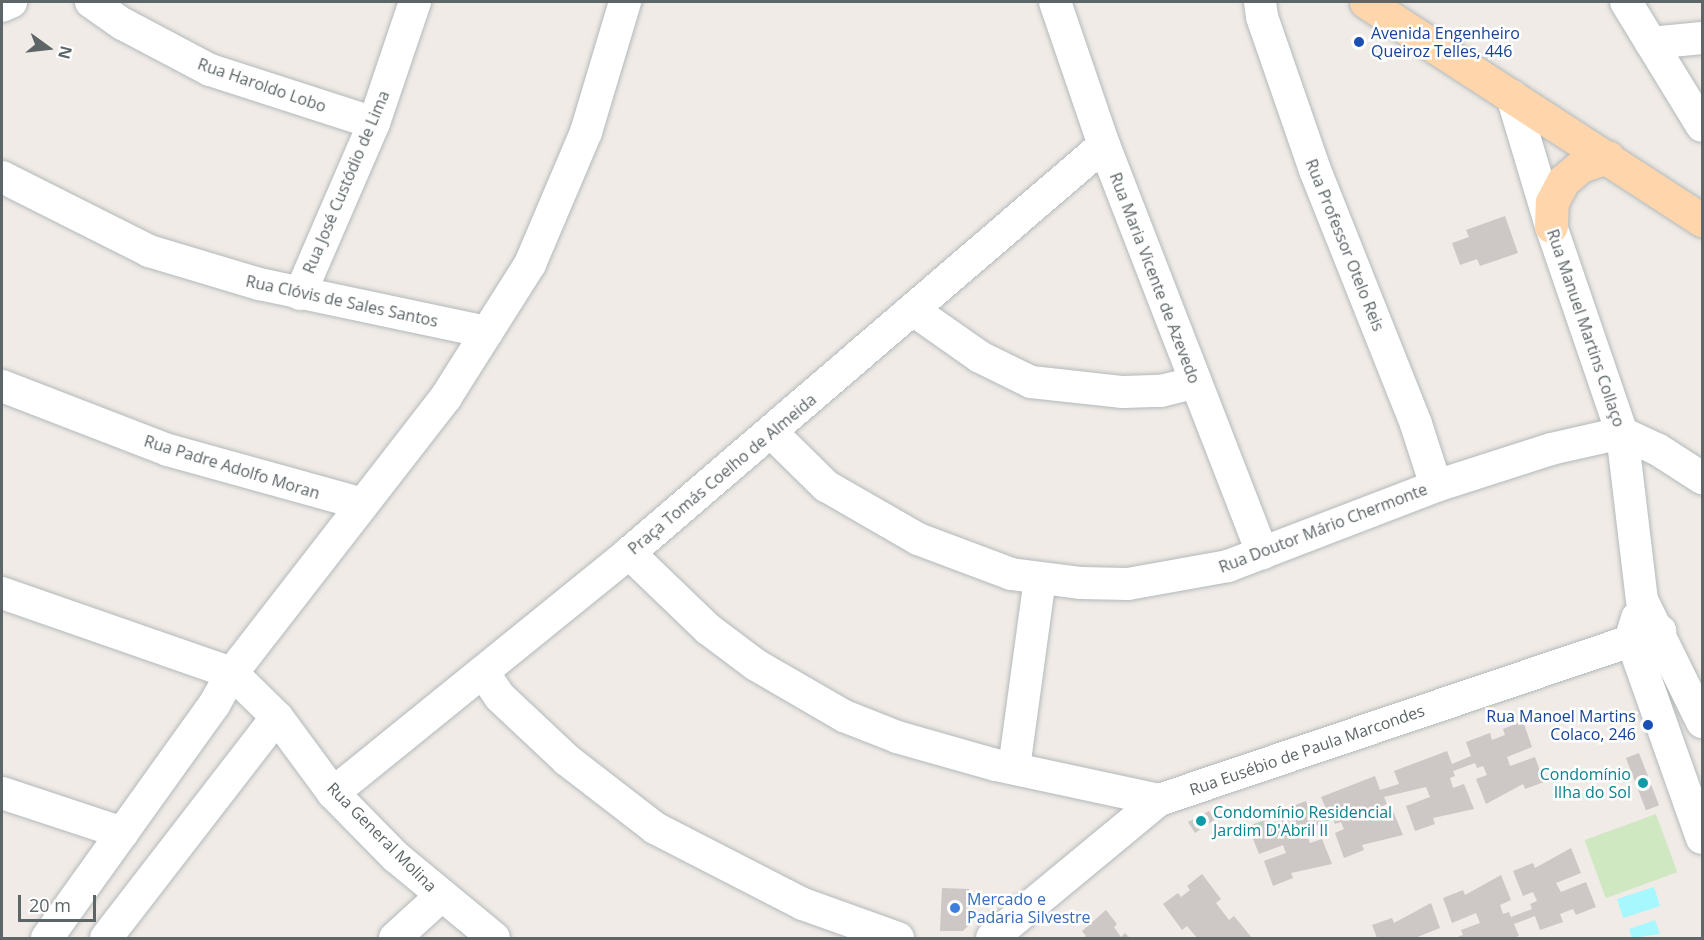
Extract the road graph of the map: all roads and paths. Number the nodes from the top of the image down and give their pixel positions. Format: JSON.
{"nodes":[{"id":1,"x":11,"y":2,"type":"edge"},
{"id":2,"x":91,"y":2,"type":"edge"},
{"id":3,"x":415,"y":2,"type":"edge"},
{"id":4,"x":625,"y":2,"type":"edge"},
{"id":5,"x":1055,"y":2,"type":"edge"},
{"id":6,"x":1260,"y":2,"type":"edge"},
{"id":7,"x":1366,"y":2,"type":"edge"},
{"id":8,"x":1626,"y":2,"type":"edge"},
{"id":9,"x":2,"y":6,"type":"edge"},
{"id":10,"x":1702,"y":38,"type":"edge"},
{"id":11,"x":1651,"y":43,"type":"junction"},
{"id":12,"x":1512,"y":96,"type":"junction"},
{"id":13,"x":374,"y":123,"type":"junction"},
{"id":14,"x":1702,"y":126,"type":"edge"},
{"id":15,"x":1104,"y":145,"type":"junction"},
{"id":16,"x":1607,"y":157,"type":"junction"},
{"id":17,"x":2,"y":177,"type":"edge"},
{"id":18,"x":1702,"y":220,"type":"edge"},
{"id":19,"x":1551,"y":226,"type":"junction"},
{"id":20,"x":300,"y":294,"type":"junction"},
{"id":21,"x":913,"y":310,"type":"junction"},
{"id":22,"x":487,"y":333,"type":"junction"},
{"id":23,"x":1196,"y":382,"type":"junction"},
{"id":24,"x":2,"y":386,"type":"edge"},
{"id":25,"x":771,"y":433,"type":"junction"},
{"id":26,"x":1622,"y":433,"type":"junction"},
{"id":27,"x":1702,"y":478,"type":"edge"},
{"id":28,"x":1436,"y":486,"type":"junction"},
{"id":29,"x":363,"y":504,"type":"junction"},
{"id":30,"x":629,"y":553,"type":"junction"},
{"id":31,"x":1262,"y":553,"type":"junction"},
{"id":32,"x":1040,"y":579,"type":"junction"},
{"id":33,"x":2,"y":593,"type":"edge"},
{"id":34,"x":1646,"y":634,"type":"junction"},
{"id":35,"x":483,"y":672,"type":"junction"},
{"id":36,"x":232,"y":673,"type":"junction"},
{"id":37,"x":277,"y":717,"type":"junction"},
{"id":38,"x":1702,"y":722,"type":"edge"},
{"id":39,"x":1014,"y":768,"type":"junction"},
{"id":40,"x":333,"y":793,"type":"junction"},
{"id":41,"x":2,"y":794,"type":"edge"},
{"id":42,"x":1159,"y":800,"type":"junction"},
{"id":43,"x":123,"y":833,"type":"junction"},
{"id":44,"x":1702,"y":838,"type":"edge"},
{"id":45,"x":441,"y":896,"type":"junction"},
{"id":46,"x":47,"y":939,"type":"edge"},
{"id":47,"x":106,"y":939,"type":"edge"},
{"id":48,"x":395,"y":939,"type":"edge"},
{"id":49,"x":494,"y":939,"type":"edge"},
{"id":50,"x":898,"y":939,"type":"edge"},
{"id":51,"x":992,"y":939,"type":"edge"}],
"edges":[{"from":1,"to":9,"type":"street"},
{"from":2,"to":13,"type":"street","name":"Rua Haroldo Lobo"},
{"from":3,"to":13,"type":"street","name":"Rua José Custódio de Lima"},
{"from":4,"to":22,"type":"street"},
{"from":5,"to":15,"type":"street","name":"Rua Maria Vicente de Azevedo"},
{"from":6,"to":28,"type":"street","name":"Rua Professor Otelo Reis"},
{"from":7,"to":12,"type":"main road"},
{"from":8,"to":11,"type":"street"},
{"from":10,"to":11,"type":"street"},
{"from":11,"to":14,"type":"street"},
{"from":12,"to":16,"type":"main road"},
{"from":12,"to":19,"type":"street","name":"Rua Manuel Martins Collaço"},
{"from":13,"to":20,"type":"street","name":"Rua José Custódio de Lima"},
{"from":15,"to":21,"type":"street","name":"Praça Tomás Coelho de Almeida"},
{"from":15,"to":23,"type":"street","name":"Rua Maria Vicente de Azevedo"},
{"from":16,"to":18,"type":"main road"},
{"from":16,"to":19,"type":"main road"},
{"from":17,"to":20,"type":"street","name":"Rua Clóvis de Sales Santos"},
{"from":19,"to":26,"type":"street","name":"Rua Manuel Martins Collaço"},
{"from":20,"to":22,"type":"street","name":"Rua Clóvis de Sales Santos"},
{"from":21,"to":23,"type":"street"},
{"from":21,"to":25,"type":"street","name":"Praça Tomás Coelho de Almeida"},
{"from":22,"to":29,"type":"street"},
{"from":23,"to":31,"type":"street","name":"Rua Maria Vicente de Azevedo"},
{"from":24,"to":29,"type":"street","name":"Rua Padre Adolfo Moran"},
{"from":25,"to":30,"type":"street","name":"Praça Tomás Coelho de Almeida"},
{"from":25,"to":32,"type":"street","name":"Rua Doutor Mário Chermonte"},
{"from":26,"to":27,"type":"street"},
{"from":26,"to":28,"type":"street","name":"Rua Doutor Mário Chermonte"},
{"from":26,"to":34,"type":"street","name":"Rua Manuel Martins Collaço"},
{"from":28,"to":31,"type":"street","name":"Rua Doutor Mário Chermonte"},
{"from":29,"to":36,"type":"street"},
{"from":30,"to":35,"type":"street","name":"Praça Tomás Coelho de Almeida"},
{"from":30,"to":39,"type":"street"},
{"from":31,"to":32,"type":"street","name":"Rua Doutor Mário Chermonte"},
{"from":32,"to":39,"type":"street"},
{"from":33,"to":36,"type":"street"},
{"from":34,"to":38,"type":"street"},
{"from":34,"to":42,"type":"street","name":"Rua Eusébio de Paula Marcondes"},
{"from":34,"to":44,"type":"street"},
{"from":35,"to":40,"type":"street","name":"Praça Tomás Coelho de Almeida"},
{"from":35,"to":50,"type":"street"},
{"from":36,"to":37,"type":"street","name":"Rua General Molina"},
{"from":36,"to":43,"type":"street"},
{"from":37,"to":40,"type":"street","name":"Rua General Molina"},
{"from":37,"to":47,"type":"street"},
{"from":39,"to":42,"type":"street"},
{"from":40,"to":45,"type":"street","name":"Rua General Molina"},
{"from":41,"to":43,"type":"street"},
{"from":42,"to":51,"type":"street","name":"Rua Eusébio de Paula Marcondes"},
{"from":43,"to":46,"type":"street"},
{"from":45,"to":48,"type":"street"},
{"from":45,"to":49,"type":"street","name":"Rua General Molina"}]}
